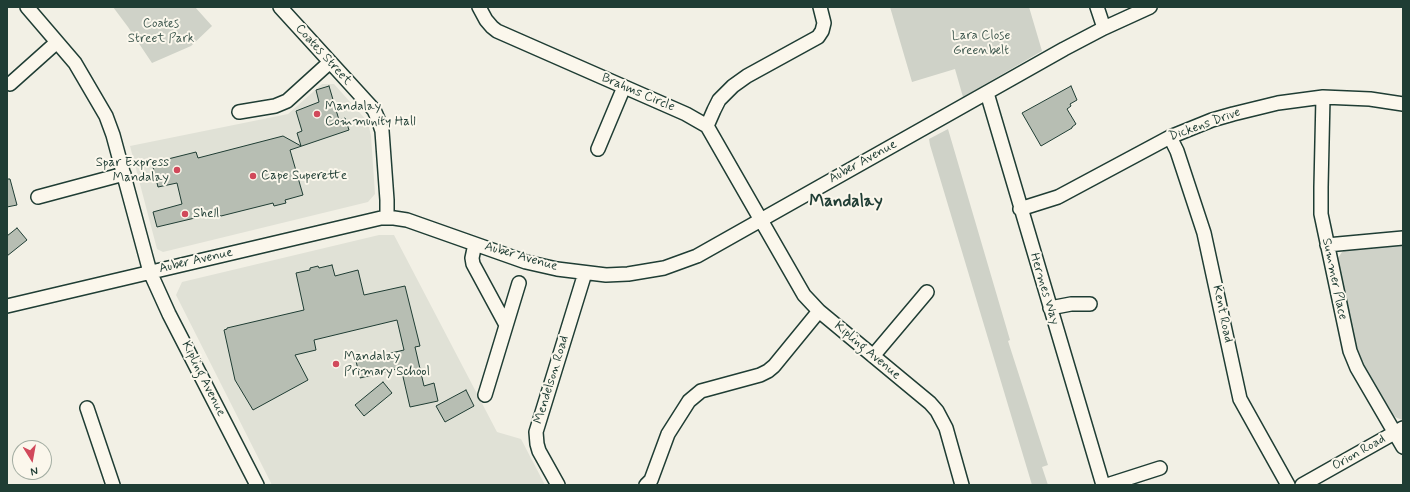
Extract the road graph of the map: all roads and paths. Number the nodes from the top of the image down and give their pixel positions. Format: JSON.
{"nodes":[{"id":1,"x":27,"y":7,"type":"edge"},
{"id":2,"x":280,"y":7,"type":"edge"},
{"id":3,"x":479,"y":7,"type":"edge"},
{"id":4,"x":820,"y":7,"type":"edge"},
{"id":5,"x":1098,"y":7,"type":"edge"},
{"id":6,"x":1150,"y":7,"type":"edge"},
{"id":7,"x":1104,"y":28,"type":"junction"},
{"id":8,"x":57,"y":42,"type":"junction"},
{"id":9,"x":330,"y":62,"type":"junction"},
{"id":10,"x":10,"y":84,"type":"dead end"},
{"id":11,"x":624,"y":87,"type":"junction"},
{"id":12,"x":987,"y":93,"type":"junction"},
{"id":13,"x":1323,"y":97,"type":"junction"},
{"id":14,"x":1403,"y":104,"type":"edge"},
{"id":15,"x":239,"y":112,"type":"dead end"},
{"id":16,"x":707,"y":126,"type":"junction"},
{"id":17,"x":1170,"y":137,"type":"junction"},
{"id":18,"x":598,"y":149,"type":"dead end"},
{"id":19,"x":124,"y":174,"type":"junction"},
{"id":20,"x":38,"y":197,"type":"dead end"},
{"id":21,"x":1020,"y":209,"type":"junction"},
{"id":22,"x":387,"y":218,"type":"junction"},
{"id":23,"x":762,"y":220,"type":"junction"},
{"id":24,"x":1403,"y":238,"type":"edge"},
{"id":25,"x":475,"y":244,"type":"junction"},
{"id":26,"x":1327,"y":245,"type":"junction"},
{"id":27,"x":150,"y":272,"type":"junction"},
{"id":28,"x":585,"y":273,"type":"junction"},
{"id":29,"x":519,"y":283,"type":"dead end"},
{"id":30,"x":927,"y":292,"type":"dead end"},
{"id":31,"x":1090,"y":304,"type":"dead end"},
{"id":32,"x":7,"y":306,"type":"edge"},
{"id":33,"x":1050,"y":308,"type":"junction"},
{"id":34,"x":819,"y":311,"type":"junction"},
{"id":35,"x":506,"y":326,"type":"junction"},
{"id":36,"x":873,"y":356,"type":"junction"},
{"id":37,"x":485,"y":396,"type":"dead end"},
{"id":38,"x":86,"y":408,"type":"dead end"},
{"id":39,"x":1399,"y":430,"type":"edge"},
{"id":40,"x":1403,"y":447,"type":"edge"},
{"id":41,"x":1160,"y":468,"type":"dead end"},
{"id":42,"x":113,"y":485,"type":"edge"},
{"id":43,"x":257,"y":485,"type":"edge"},
{"id":44,"x":558,"y":485,"type":"edge"},
{"id":45,"x":646,"y":485,"type":"edge"},
{"id":46,"x":962,"y":485,"type":"edge"},
{"id":47,"x":1103,"y":485,"type":"edge"},
{"id":48,"x":1107,"y":485,"type":"edge"},
{"id":49,"x":1288,"y":485,"type":"edge"},
{"id":50,"x":1302,"y":485,"type":"edge"}],
"edges":[{"from":1,"to":8,"type":"street"},
{"from":2,"to":9,"type":"street","name":"Coates Street"},
{"from":3,"to":11,"type":"street","name":"Brahms Circle"},
{"from":4,"to":16,"type":"street"},
{"from":5,"to":7,"type":"street"},
{"from":6,"to":7,"type":"street","name":"Auber Avenue"},
{"from":7,"to":12,"type":"street","name":"Auber Avenue"},
{"from":8,"to":10,"type":"street"},
{"from":8,"to":19,"type":"street"},
{"from":9,"to":15,"type":"street"},
{"from":9,"to":22,"type":"street","name":"Coates Street"},
{"from":11,"to":16,"type":"street","name":"Brahms Circle"},
{"from":11,"to":18,"type":"street"},
{"from":12,"to":21,"type":"street","name":"Hermes Way"},
{"from":12,"to":23,"type":"street","name":"Auber Avenue"},
{"from":13,"to":14,"type":"street","name":"Dickens Drive"},
{"from":13,"to":17,"type":"street","name":"Dickens Drive"},
{"from":13,"to":26,"type":"street","name":"Summer Place"},
{"from":16,"to":23,"type":"street","name":"Brahms Circle"},
{"from":17,"to":21,"type":"street","name":"Dickens Drive"},
{"from":17,"to":49,"type":"street","name":"Kent Road"},
{"from":19,"to":20,"type":"street"},
{"from":19,"to":27,"type":"street"},
{"from":21,"to":33,"type":"street","name":"Hermes Way"},
{"from":22,"to":25,"type":"street","name":"Auber Avenue"},
{"from":22,"to":27,"type":"street","name":"Auber Avenue"},
{"from":23,"to":28,"type":"street","name":"Auber Avenue"},
{"from":23,"to":34,"type":"street","name":"Kipling Avenue"},
{"from":24,"to":26,"type":"street"},
{"from":25,"to":28,"type":"street","name":"Auber Avenue"},
{"from":25,"to":35,"type":"street"},
{"from":26,"to":39,"type":"street","name":"Summer Place"},
{"from":27,"to":32,"type":"street","name":"Auber Avenue"},
{"from":27,"to":43,"type":"street","name":"Kipling Avenue"},
{"from":28,"to":44,"type":"street","name":"Mendelson Road"},
{"from":29,"to":35,"type":"street"},
{"from":30,"to":36,"type":"street"},
{"from":31,"to":33,"type":"street"},
{"from":33,"to":47,"type":"street","name":"Hermes Way"},
{"from":34,"to":36,"type":"street","name":"Kipling Avenue"},
{"from":34,"to":45,"type":"street"},
{"from":35,"to":37,"type":"street"},
{"from":36,"to":46,"type":"street","name":"Kipling Avenue"},
{"from":38,"to":42,"type":"street"},
{"from":39,"to":40,"type":"street","name":"Summer Place"},
{"from":39,"to":50,"type":"street","name":"Orion Road"},
{"from":41,"to":48,"type":"street"}]}
